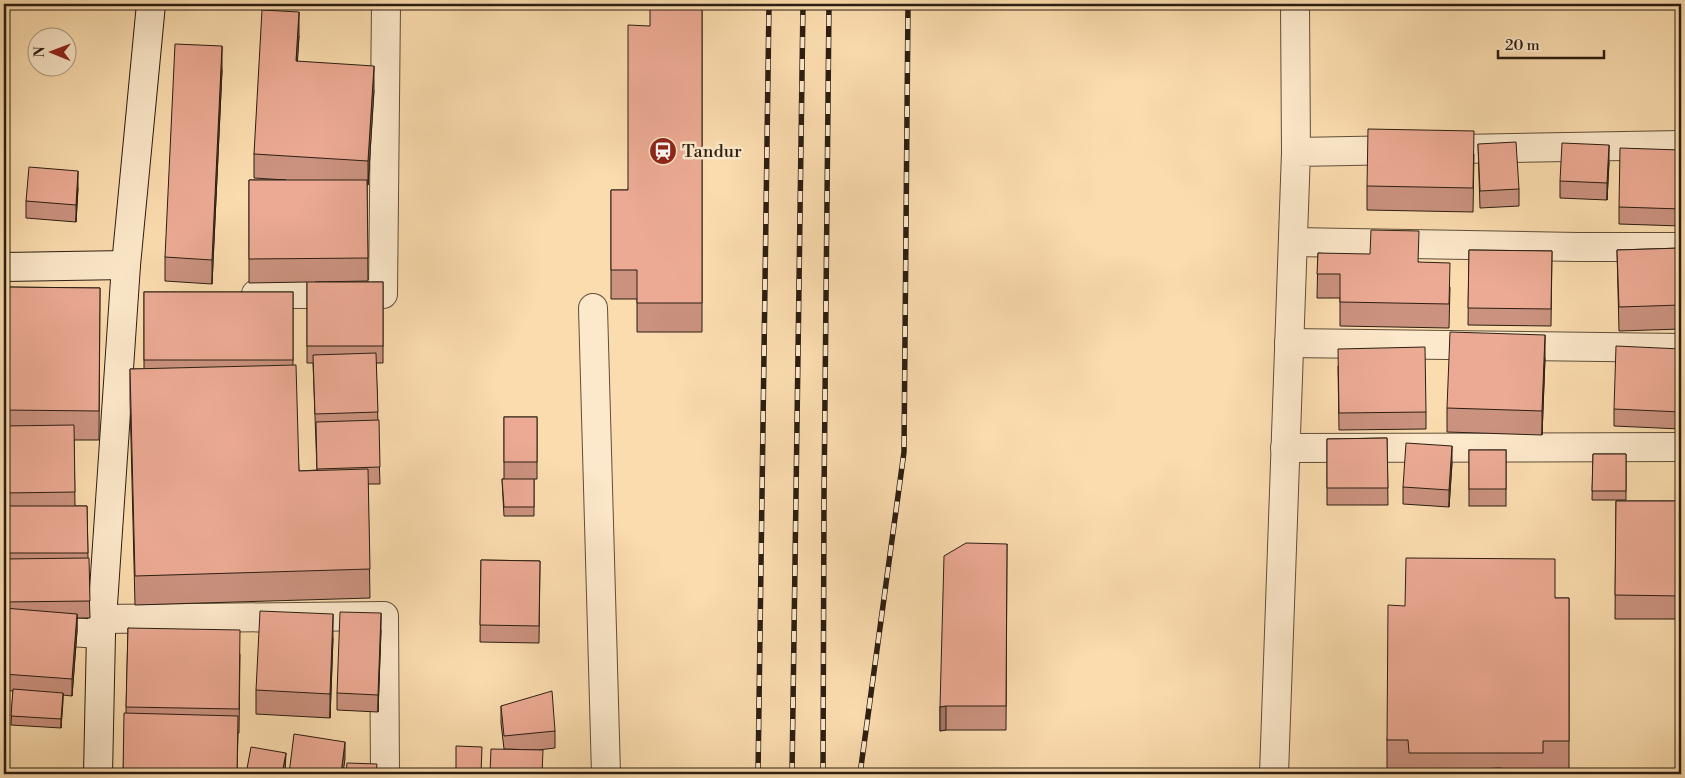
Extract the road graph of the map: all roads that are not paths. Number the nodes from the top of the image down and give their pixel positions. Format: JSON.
{"nodes":[{"id":1,"x":151,"y":4,"type":"edge"},
{"id":2,"x":386,"y":4,"type":"edge"},
{"id":3,"x":1295,"y":4,"type":"edge"},
{"id":4,"x":1681,"y":145,"type":"edge"},
{"id":5,"x":1296,"y":152,"type":"junction"},
{"id":6,"x":1293,"y":242,"type":"junction"},
{"id":7,"x":1681,"y":247,"type":"edge"},
{"id":8,"x":126,"y":265,"type":"junction"},
{"id":9,"x":4,"y":267,"type":"edge"},
{"id":10,"x":234,"y":294,"type":"edge"},
{"id":11,"x":593,"y":308,"type":"dead end"},
{"id":12,"x":1289,"y":343,"type":"junction"},
{"id":13,"x":1681,"y":348,"type":"edge"},
{"id":14,"x":1681,"y":447,"type":"edge"},
{"id":15,"x":1285,"y":448,"type":"junction"},
{"id":16,"x":102,"y":626,"type":"junction"},
{"id":17,"x":4,"y":628,"type":"edge"},
{"id":18,"x":98,"y":774,"type":"edge"},
{"id":19,"x":385,"y":774,"type":"edge"},
{"id":20,"x":606,"y":774,"type":"edge"},
{"id":21,"x":1274,"y":774,"type":"edge"}],
"edges":[{"from":1,"to":8,"type":"street"},
{"from":2,"to":10,"type":"street"},
{"from":3,"to":5,"type":"street"},
{"from":4,"to":5,"type":"street"},
{"from":5,"to":6,"type":"street"},
{"from":6,"to":7,"type":"street"},
{"from":6,"to":12,"type":"street"},
{"from":8,"to":9,"type":"street"},
{"from":8,"to":16,"type":"street"},
{"from":11,"to":20,"type":"street"},
{"from":12,"to":13,"type":"street"},
{"from":12,"to":15,"type":"street"},
{"from":14,"to":15,"type":"street"},
{"from":15,"to":21,"type":"street"},
{"from":16,"to":17,"type":"street"},
{"from":16,"to":18,"type":"street"},
{"from":16,"to":19,"type":"street"}]}
